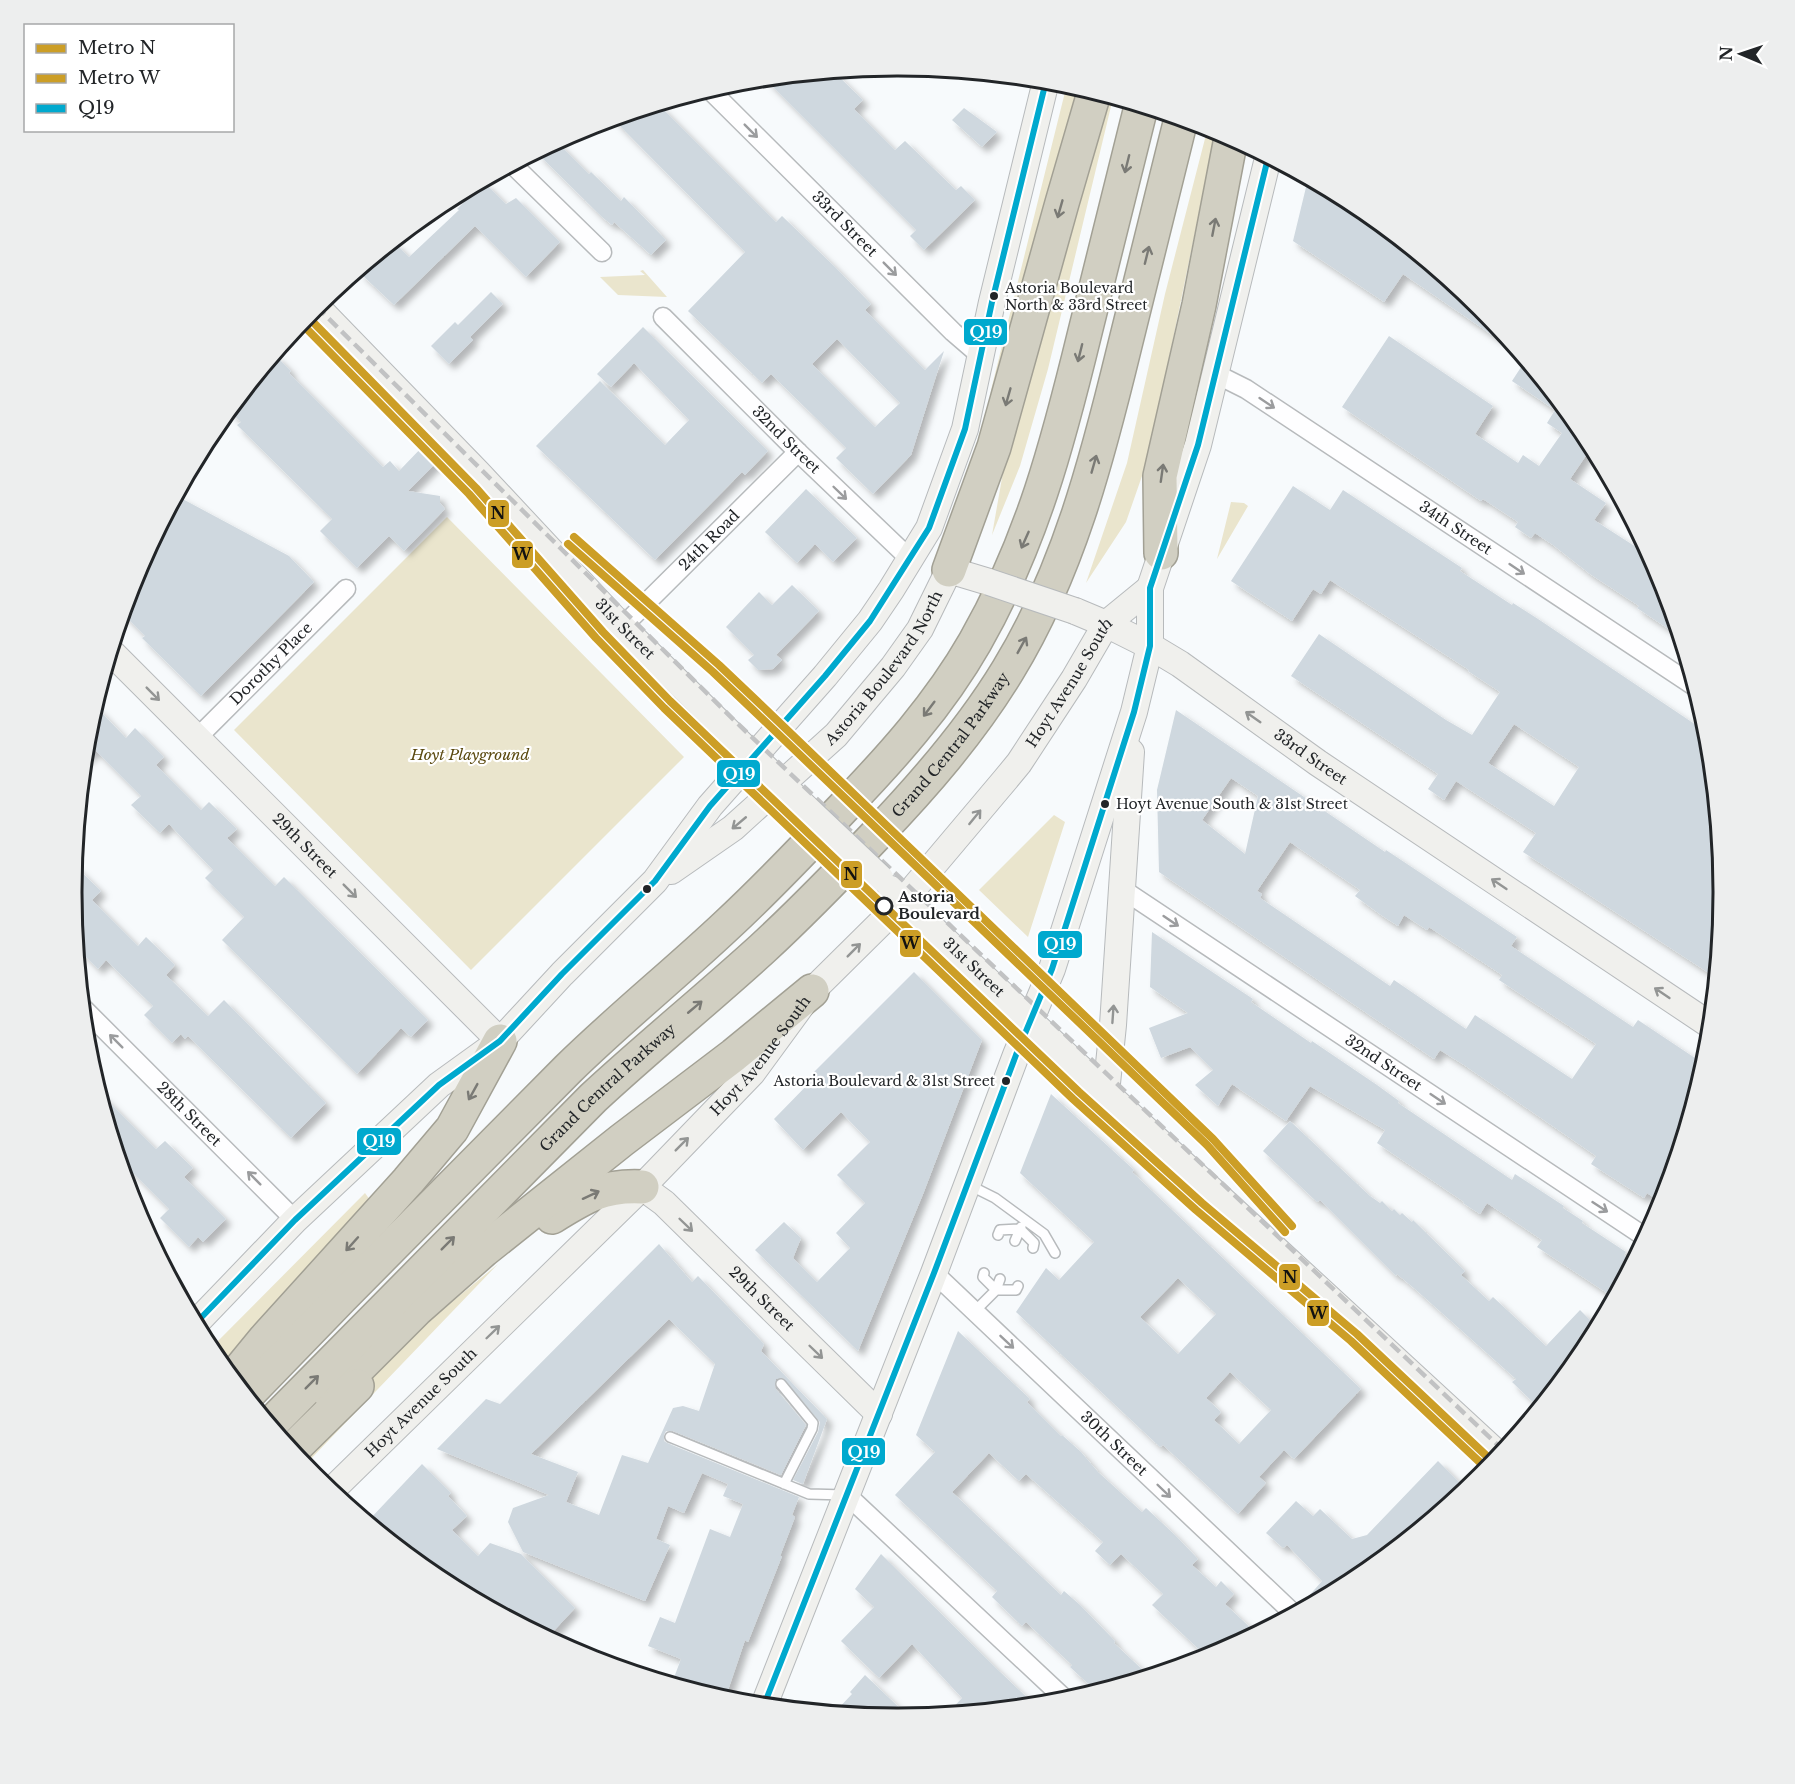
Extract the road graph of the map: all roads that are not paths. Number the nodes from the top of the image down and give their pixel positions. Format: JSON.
{"nodes":[{"id":1,"x":1044,"y":90,"type":"edge"},
{"id":2,"x":717,"y":97,"type":"edge"},
{"id":3,"x":1092,"y":100,"type":"edge"},
{"id":4,"x":1139,"y":114,"type":"edge"},
{"id":5,"x":1178,"y":127,"type":"edge"},
{"id":6,"x":1230,"y":148,"type":"edge"},
{"id":7,"x":1266,"y":165,"type":"edge"},
{"id":8,"x":519,"y":171,"type":"edge"},
{"id":9,"x":602,"y":252,"type":"dead end"},
{"id":10,"x":323,"y":313,"type":"edge"},
{"id":11,"x":663,"y":317,"type":"dead end"},
{"id":12,"x":982,"y":357,"type":"junction"},
{"id":13,"x":1216,"y":374,"type":"junction"},
{"id":14,"x":798,"y":453,"type":"junction"},
{"id":15,"x":1161,"y":553,"type":"junction"},
{"id":16,"x":911,"y":560,"type":"junction"},
{"id":17,"x":949,"y":570,"type":"junction"},
{"id":18,"x":346,"y":588,"type":"dead end"},
{"id":19,"x":1150,"y":588,"type":"junction"},
{"id":20,"x":1106,"y":624,"type":"junction"},
{"id":21,"x":622,"y":627,"type":"junction"},
{"id":22,"x":1150,"y":646,"type":"junction"},
{"id":23,"x":117,"y":658,"type":"edge"},
{"id":24,"x":1685,"y":680,"type":"edge"},
{"id":25,"x":1134,"y":712,"type":"junction"},
{"id":26,"x":197,"y":738,"type":"junction"},
{"id":27,"x":753,"y":757,"type":"junction"},
{"id":28,"x":782,"y":784,"type":"junction"},
{"id":29,"x":655,"y":881,"type":"junction"},
{"id":30,"x":1122,"y":889,"type":"junction"},
{"id":31,"x":903,"y":901,"type":"junction"},
{"id":32,"x":812,"y":991,"type":"junction"},
{"id":33,"x":92,"y":1017,"type":"edge"},
{"id":34,"x":1702,"y":1020,"type":"edge"},
{"id":35,"x":1030,"y":1021,"type":"junction"},
{"id":36,"x":500,"y":1041,"type":"junction"},
{"id":37,"x":1106,"y":1093,"type":"junction"},
{"id":38,"x":968,"y":1184,"type":"junction"},
{"id":39,"x":642,"y":1187,"type":"junction"},
{"id":40,"x":295,"y":1220,"type":"junction"},
{"id":41,"x":1024,"y":1220,"type":"junction"},
{"id":42,"x":1020,"y":1229,"type":"junction"},
{"id":43,"x":1638,"y":1232,"type":"edge"},
{"id":44,"x":998,"y":1235,"type":"dead end"},
{"id":45,"x":1015,"y":1241,"type":"dead end"},
{"id":46,"x":1033,"y":1248,"type":"dead end"},
{"id":47,"x":1055,"y":1253,"type":"dead end"},
{"id":48,"x":934,"y":1273,"type":"junction"},
{"id":49,"x":984,"y":1273,"type":"dead end"},
{"id":50,"x":1000,"y":1279,"type":"dead end"},
{"id":51,"x":1018,"y":1286,"type":"dead end"},
{"id":52,"x":996,"y":1290,"type":"junction"},
{"id":53,"x":975,"y":1311,"type":"junction"},
{"id":54,"x":202,"y":1317,"type":"edge"},
{"id":55,"x":239,"y":1371,"type":"edge"},
{"id":56,"x":782,"y":1384,"type":"dead end"},
{"id":57,"x":252,"y":1390,"type":"edge"},
{"id":58,"x":879,"y":1414,"type":"junction"},
{"id":59,"x":275,"y":1419,"type":"edge"},
{"id":60,"x":290,"y":1436,"type":"edge"},
{"id":61,"x":670,"y":1437,"type":"dead end"},
{"id":62,"x":298,"y":1444,"type":"edge"},
{"id":63,"x":1493,"y":1449,"type":"edge"},
{"id":64,"x":784,"y":1484,"type":"junction"},
{"id":65,"x":338,"y":1485,"type":"edge"},
{"id":66,"x":847,"y":1495,"type":"junction"},
{"id":67,"x":1287,"y":1607,"type":"edge"},
{"id":68,"x":1057,"y":1692,"type":"edge"},
{"id":69,"x":767,"y":1697,"type":"edge"}],
"edges":[{"from":1,"to":12,"type":"main road"},
{"from":2,"to":12,"type":"street","name":"33rd Street","one_way":true},
{"from":3,"to":17,"type":"highway","one_way":true},
{"from":4,"to":57,"type":"highway","one_way":true},
{"from":59,"to":5,"type":"highway","name":"Grand Central Parkway","one_way":true},
{"from":15,"to":6,"type":"highway","one_way":true},
{"from":7,"to":13,"type":"main road"},
{"from":8,"to":9,"type":"street"},
{"from":10,"to":21,"type":"main road","name":"31st Street"},
{"from":11,"to":14,"type":"street","name":"32nd Street"},
{"from":12,"to":16,"type":"main road"},
{"from":13,"to":15,"type":"main road"},
{"from":13,"to":24,"type":"street","name":"34th Street","one_way":true},
{"from":14,"to":16,"type":"street","name":"32nd Street","one_way":true},
{"from":14,"to":21,"type":"street","name":"24th Road"},
{"from":15,"to":19,"type":"main road"},
{"from":16,"to":27,"type":"main road"},
{"from":17,"to":20,"type":"main road","name":"33rd Street","bridge":true},
{"from":17,"to":28,"type":"main road","name":"Astoria Boulevard North"},
{"from":18,"to":26,"type":"street","name":"Dorothy Place"},
{"from":19,"to":20,"type":"main road","name":"Hoyt Avenue South"},
{"from":19,"to":22,"type":"main road"},
{"from":20,"to":22,"type":"main road","name":"33rd Street"},
{"from":31,"to":20,"type":"main road","name":"Hoyt Avenue South","one_way":true},
{"from":21,"to":27,"type":"main road","name":"31st Street"},
{"from":22,"to":25,"type":"main road"},
{"from":34,"to":22,"type":"main road","name":"33rd Street","one_way":true},
{"from":23,"to":26,"type":"main road","name":"29th Street","one_way":true},
{"from":25,"to":30,"type":"main road"},
{"from":25,"to":35,"type":"main road"},
{"from":26,"to":36,"type":"main road","name":"29th Street","one_way":true},
{"from":27,"to":28,"type":"main road","name":"31st Street"},
{"from":27,"to":29,"type":"main road"},
{"from":28,"to":29,"type":"main road","name":"Astoria Boulevard North","one_way":true},
{"from":28,"to":31,"type":"main road","name":"31st Street","bridge":true},
{"from":29,"to":36,"type":"main road"},
{"from":37,"to":30,"type":"main road","one_way":true},
{"from":30,"to":43,"type":"street","name":"32nd Street","one_way":true},
{"from":32,"to":31,"type":"main road","name":"Hoyt Avenue South","one_way":true},
{"from":31,"to":35,"type":"main road","name":"31st Street"},
{"from":39,"to":32,"type":"main road","name":"Hoyt Avenue South","one_way":true},
{"from":32,"to":60,"type":"highway"},
{"from":40,"to":33,"type":"street","name":"28th Street","one_way":true},
{"from":35,"to":37,"type":"main road","name":"31st Street"},
{"from":35,"to":38,"type":"main road"},
{"from":36,"to":40,"type":"main road"},
{"from":36,"to":55,"type":"highway","one_way":true},
{"from":37,"to":63,"type":"main road","name":"31st Street"},
{"from":38,"to":41,"type":"lane"},
{"from":38,"to":48,"type":"main road"},
{"from":39,"to":58,"type":"main road","name":"29th Street","one_way":true},
{"from":62,"to":39,"type":"highway","one_way":true},
{"from":65,"to":39,"type":"main road","name":"Hoyt Avenue South","one_way":true},
{"from":40,"to":54,"type":"main road"},
{"from":41,"to":42,"type":"lane"},
{"from":41,"to":47,"type":"lane"},
{"from":42,"to":44,"type":"lane"},
{"from":42,"to":45,"type":"lane"},
{"from":42,"to":46,"type":"lane"},
{"from":48,"to":53,"type":"street","name":"30th Street"},
{"from":48,"to":58,"type":"main road"},
{"from":49,"to":52,"type":"lane"},
{"from":50,"to":52,"type":"lane"},
{"from":51,"to":52,"type":"lane"},
{"from":52,"to":53,"type":"lane"},
{"from":53,"to":67,"type":"street","name":"30th Street","one_way":true},
{"from":56,"to":64,"type":"lane"},
{"from":58,"to":66,"type":"main road"},
{"from":61,"to":64,"type":"lane"},
{"from":64,"to":66,"type":"lane"},
{"from":66,"to":68,"type":"street"},
{"from":66,"to":69,"type":"main road"}]}
